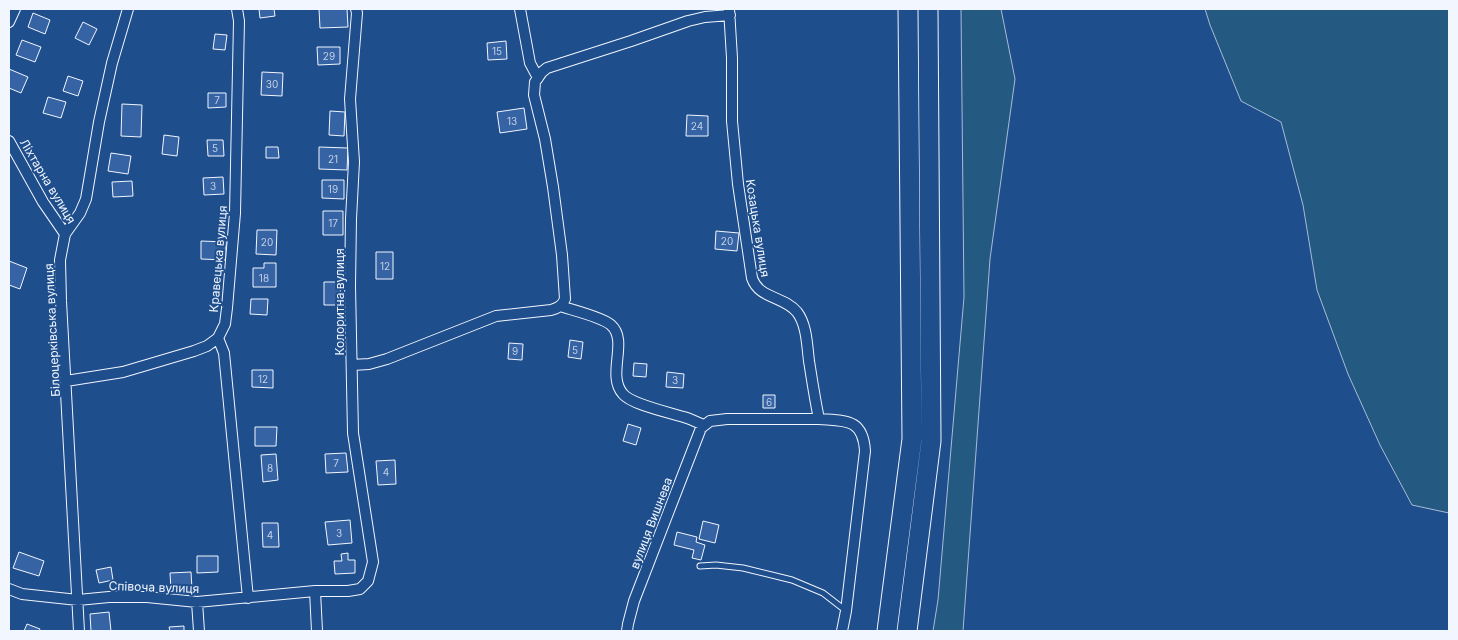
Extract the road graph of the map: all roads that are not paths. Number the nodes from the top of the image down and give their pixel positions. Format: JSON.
{"nodes":[{"id":1,"x":15,"y":9,"type":"edge"},
{"id":2,"x":128,"y":9,"type":"edge"},
{"id":3,"x":237,"y":9,"type":"edge"},
{"id":4,"x":356,"y":9,"type":"edge"},
{"id":5,"x":520,"y":9,"type":"edge"},
{"id":6,"x":908,"y":9,"type":"edge"},
{"id":7,"x":928,"y":9,"type":"edge"},
{"id":8,"x":729,"y":12,"type":"edge"},
{"id":9,"x":9,"y":22,"type":"edge"},
{"id":10,"x":538,"y":78,"type":"junction"},
{"id":11,"x":9,"y":141,"type":"edge"},
{"id":12,"x":65,"y":234,"type":"junction"},
{"id":13,"x":560,"y":306,"type":"junction"},
{"id":14,"x":218,"y":338,"type":"junction"},
{"id":15,"x":352,"y":365,"type":"junction"},
{"id":16,"x":66,"y":381,"type":"junction"},
{"id":17,"x":818,"y":419,"type":"junction"},
{"id":18,"x":704,"y":425,"type":"junction"},
{"id":19,"x":700,"y":566,"type":"dead end"},
{"id":20,"x":9,"y":589,"type":"edge"},
{"id":21,"x":360,"y":589,"type":"joint"},
{"id":22,"x":315,"y":591,"type":"junction"},
{"id":23,"x":248,"y":598,"type":"junction"},
{"id":24,"x":78,"y":600,"type":"junction"},
{"id":25,"x":197,"y":602,"type":"junction"},
{"id":26,"x":846,"y":611,"type":"junction"},
{"id":27,"x":79,"y":631,"type":"edge"},
{"id":28,"x":199,"y":631,"type":"edge"},
{"id":29,"x":317,"y":631,"type":"edge"},
{"id":30,"x":627,"y":631,"type":"edge"},
{"id":31,"x":842,"y":631,"type":"edge"},
{"id":32,"x":887,"y":631,"type":"edge"},
{"id":33,"x":907,"y":631,"type":"edge"}],
"edges":[{"from":1,"to":9,"type":"street"},
{"from":2,"to":12,"type":"street","name":"Білоцерківська вулиця"},
{"from":3,"to":14,"type":"street","name":"Кравецька вулиця"},
{"from":4,"to":15,"type":"street","name":"Колоритна вулиця"},
{"from":5,"to":10,"type":"street"},
{"from":6,"to":32,"type":"highway"},
{"from":7,"to":33,"type":"highway"},
{"from":8,"to":10,"type":"street","name":"Козацька вулиця"},
{"from":8,"to":17,"type":"street","name":"Козацька вулиця"},
{"from":10,"to":13,"type":"street"},
{"from":11,"to":12,"type":"street","name":"Ліхтарна вулиця"},
{"from":12,"to":16,"type":"street","name":"Білоцерківська вулиця"},
{"from":13,"to":15,"type":"street"},
{"from":13,"to":18,"type":"street"},
{"from":14,"to":16,"type":"street"},
{"from":14,"to":23,"type":"street"},
{"from":15,"to":21,"type":"street","name":"Колоритна вулиця"},
{"from":16,"to":24,"type":"street","name":"Білоцерківська вулиця"},
{"from":17,"to":18,"type":"street"},
{"from":17,"to":26,"type":"street"},
{"from":18,"to":30,"type":"street","name":"вулиця Вишнева"},
{"from":19,"to":26,"type":"lane"},
{"from":20,"to":24,"type":"street","name":"Співоча вулиця"},
{"from":21,"to":22,"type":"street","name":"Співоча вулиця"},
{"from":22,"to":23,"type":"street","name":"Співоча вулиця"},
{"from":22,"to":29,"type":"street"},
{"from":23,"to":25,"type":"street","name":"Співоча вулиця"},
{"from":24,"to":25,"type":"street","name":"Співоча вулиця"},
{"from":24,"to":27,"type":"street","name":"Білоцерківська вулиця"},
{"from":25,"to":28,"type":"street"},
{"from":26,"to":31,"type":"street"}]}
